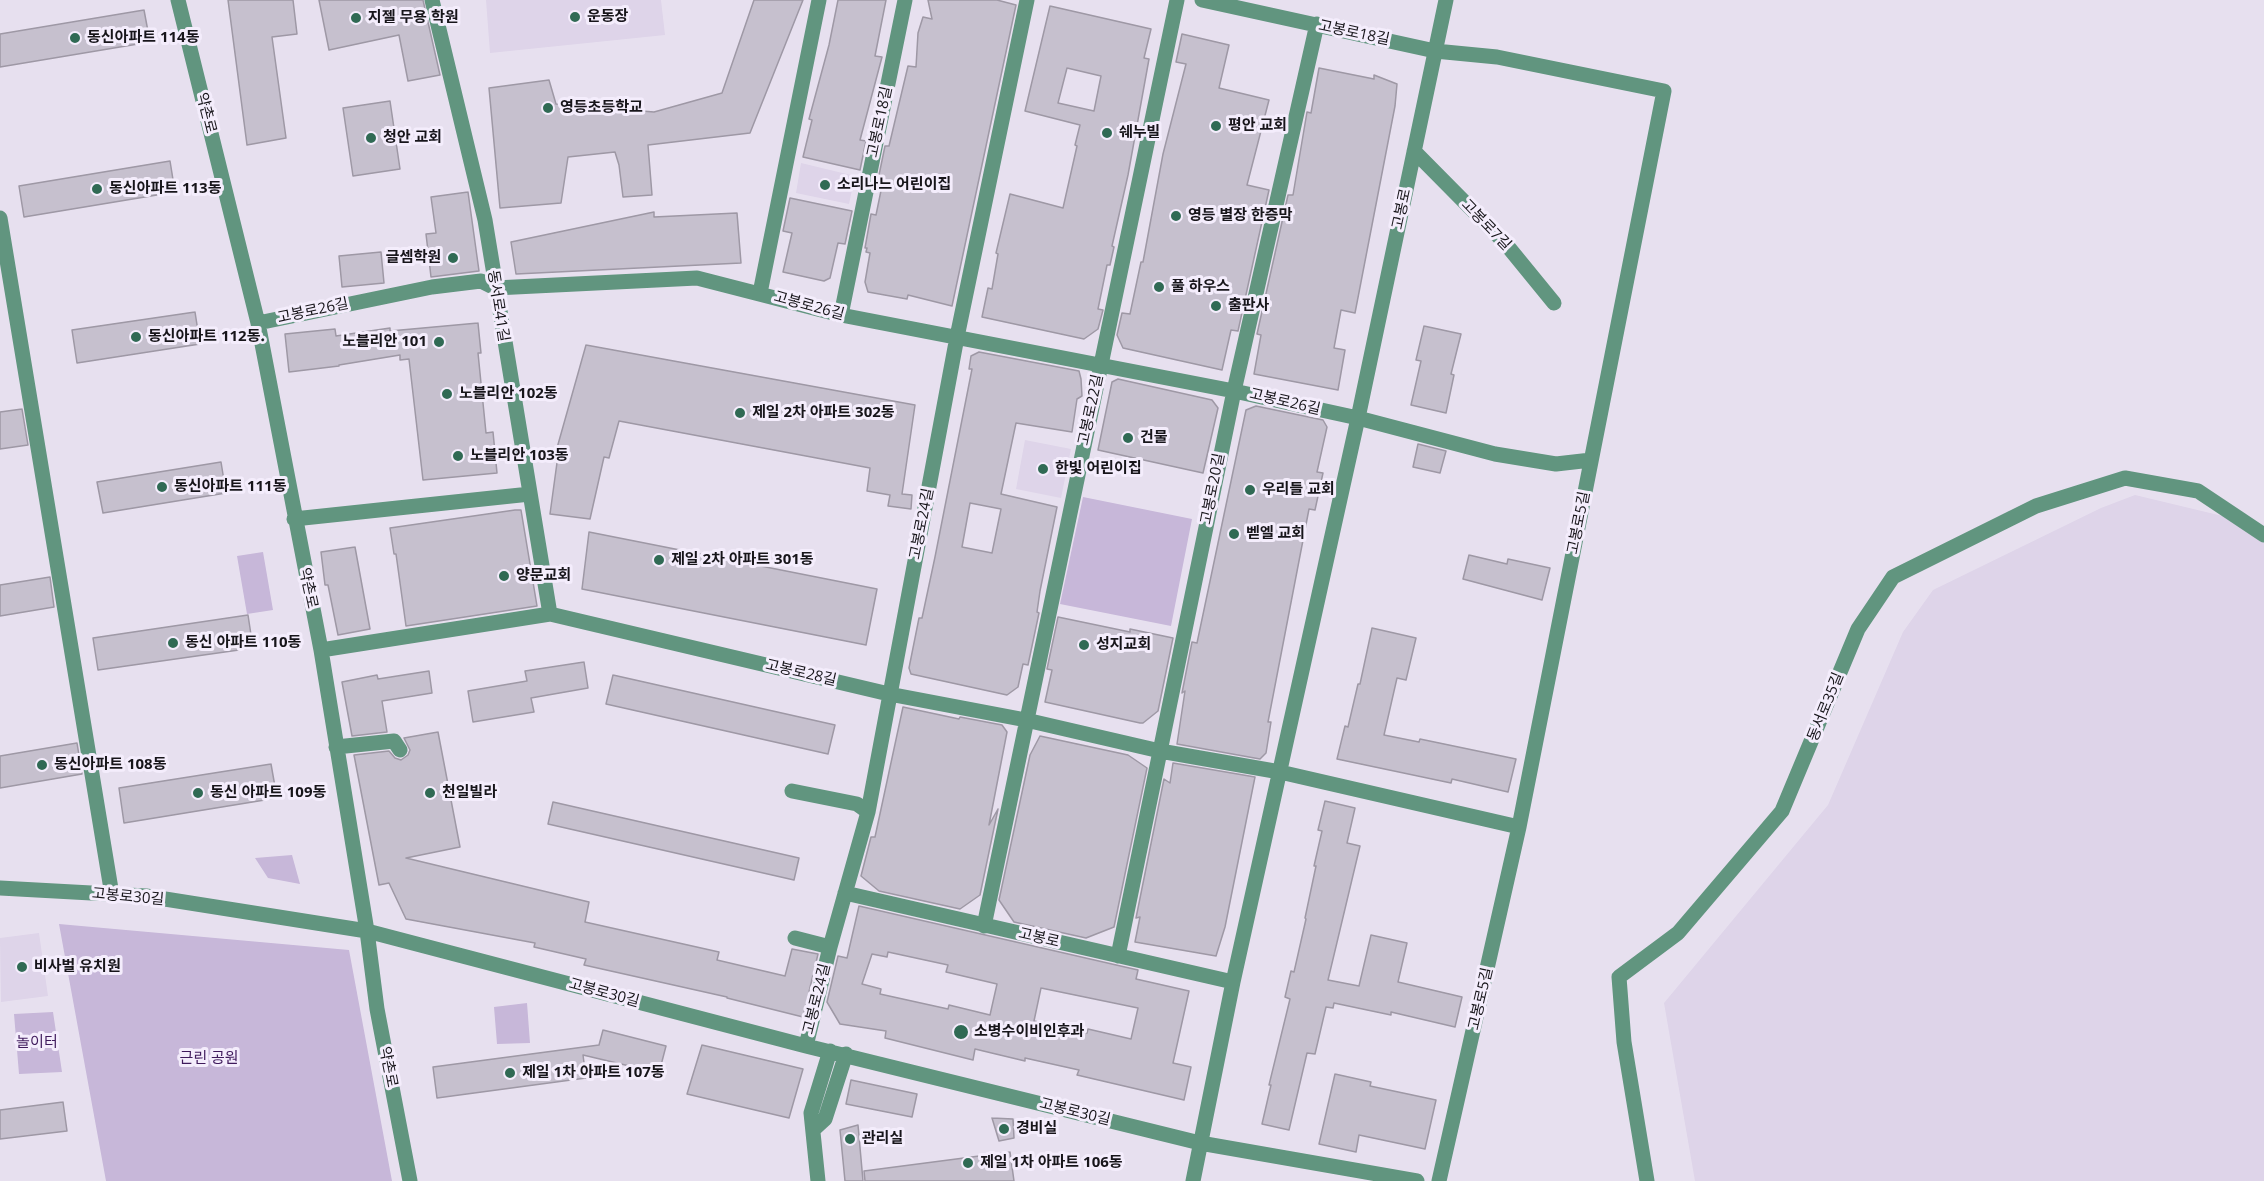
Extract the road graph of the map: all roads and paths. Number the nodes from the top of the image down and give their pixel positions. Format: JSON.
{"nodes":[{"id":1,"x":178,"y":0,"type":"edge"},
{"id":2,"x":432,"y":0,"type":"edge"},
{"id":3,"x":819,"y":0,"type":"edge"},
{"id":4,"x":905,"y":0,"type":"edge"},
{"id":5,"x":1027,"y":0,"type":"edge"},
{"id":6,"x":1177,"y":0,"type":"edge"},
{"id":7,"x":1202,"y":0,"type":"edge"},
{"id":8,"x":1446,"y":0,"type":"edge"},
{"id":9,"x":1317,"y":24,"type":"junction"},
{"id":10,"x":1435,"y":51,"type":"junction"},
{"id":11,"x":1414,"y":151,"type":"junction"},
{"id":12,"x":0,"y":218,"type":"edge"},
{"id":13,"x":495,"y":288,"type":"junction"},
{"id":14,"x":760,"y":293,"type":"junction"},
{"id":15,"x":1554,"y":303,"type":"dead end"},
{"id":16,"x":841,"y":315,"type":"junction"},
{"id":17,"x":258,"y":323,"type":"junction"},
{"id":18,"x":957,"y":337,"type":"junction"},
{"id":19,"x":1100,"y":367,"type":"junction"},
{"id":20,"x":1233,"y":391,"type":"junction"},
{"id":21,"x":1358,"y":418,"type":"junction"},
{"id":22,"x":1591,"y":460,"type":"junction"},
{"id":23,"x":530,"y":494,"type":"junction"},
{"id":24,"x":294,"y":519,"type":"junction"},
{"id":25,"x":2264,"y":535,"type":"edge"},
{"id":26,"x":550,"y":614,"type":"junction"},
{"id":27,"x":321,"y":650,"type":"junction"},
{"id":28,"x":889,"y":694,"type":"junction"},
{"id":29,"x":1026,"y":720,"type":"junction"},
{"id":30,"x":336,"y":747,"type":"junction"},
{"id":31,"x":400,"y":750,"type":"dead end"},
{"id":32,"x":1160,"y":751,"type":"junction"},
{"id":33,"x":1280,"y":772,"type":"junction"},
{"id":34,"x":792,"y":791,"type":"dead end"},
{"id":35,"x":868,"y":812,"type":"junction"},
{"id":36,"x":1520,"y":827,"type":"junction"},
{"id":37,"x":0,"y":888,"type":"edge"},
{"id":38,"x":845,"y":893,"type":"junction"},
{"id":39,"x":112,"y":895,"type":"junction"},
{"id":40,"x":984,"y":926,"type":"junction"},
{"id":41,"x":367,"y":931,"type":"junction"},
{"id":42,"x":795,"y":938,"type":"dead end"},
{"id":43,"x":830,"y":947,"type":"junction"},
{"id":44,"x":1118,"y":956,"type":"junction"},
{"id":45,"x":1233,"y":982,"type":"junction"},
{"id":46,"x":806,"y":1046,"type":"junction"},
{"id":47,"x":830,"y":1051,"type":"junction"},
{"id":48,"x":846,"y":1054,"type":"junction"},
{"id":49,"x":813,"y":1130,"type":"junction"},
{"id":50,"x":1200,"y":1143,"type":"junction"},
{"id":51,"x":410,"y":1181,"type":"edge"},
{"id":52,"x":818,"y":1181,"type":"edge"},
{"id":53,"x":1192,"y":1181,"type":"edge"},
{"id":54,"x":1418,"y":1181,"type":"edge"},
{"id":55,"x":1439,"y":1181,"type":"edge"},
{"id":56,"x":1647,"y":1181,"type":"edge"}],
"edges":[{"from":1,"to":17,"type":"street","name":"약촌로"},
{"from":2,"to":13,"type":"street","name":"동서로41길"},
{"from":3,"to":14,"type":"street"},
{"from":4,"to":16,"type":"street","name":"고봉로18길"},
{"from":5,"to":18,"type":"street","name":"고봉로24길"},
{"from":6,"to":19,"type":"street","name":"고봉로22길"},
{"from":7,"to":9,"type":"street","name":"고봉로18길"},
{"from":8,"to":10,"type":"street","name":"고봉로"},
{"from":9,"to":10,"type":"street","name":"고봉로18길"},
{"from":9,"to":20,"type":"street","name":"고봉로20길"},
{"from":10,"to":11,"type":"street","name":"고봉로"},
{"from":10,"to":22,"type":"street","name":"고봉로5길"},
{"from":11,"to":15,"type":"street","name":"고봉로7길"},
{"from":11,"to":21,"type":"street","name":"고봉로"},
{"from":12,"to":39,"type":"street"},
{"from":13,"to":14,"type":"street","name":"고봉로26길"},
{"from":13,"to":17,"type":"street","name":"고봉로26길"},
{"from":13,"to":23,"type":"street","name":"동서로41길"},
{"from":14,"to":16,"type":"street","name":"고봉로26길"},
{"from":16,"to":18,"type":"street","name":"고봉로26길"},
{"from":17,"to":24,"type":"street","name":"약촌로"},
{"from":18,"to":19,"type":"street","name":"고봉로26길"},
{"from":18,"to":28,"type":"street","name":"고봉로24길"},
{"from":19,"to":20,"type":"street","name":"고봉로26길"},
{"from":19,"to":29,"type":"street","name":"고봉로22길"},
{"from":20,"to":21,"type":"street","name":"고봉로26길"},
{"from":20,"to":32,"type":"street","name":"고봉로20길"},
{"from":21,"to":22,"type":"street"},
{"from":21,"to":33,"type":"street","name":"고봉로"},
{"from":22,"to":36,"type":"street","name":"고봉로5길"},
{"from":23,"to":24,"type":"street"},
{"from":23,"to":26,"type":"street","name":"동서로41길"},
{"from":24,"to":27,"type":"street","name":"약촌로"},
{"from":25,"to":56,"type":"street","name":"동서로35길"},
{"from":26,"to":27,"type":"street","name":"고봉로28길"},
{"from":26,"to":28,"type":"street","name":"고봉로28길"},
{"from":27,"to":30,"type":"street","name":"약촌로"},
{"from":28,"to":29,"type":"street","name":"고봉로28길"},
{"from":28,"to":35,"type":"street","name":"고봉로24길"},
{"from":29,"to":32,"type":"street","name":"고봉로28길"},
{"from":29,"to":40,"type":"street","name":"고봉로22길"},
{"from":30,"to":31,"type":"street"},
{"from":30,"to":41,"type":"street","name":"약촌로"},
{"from":32,"to":33,"type":"street","name":"고봉로28길"},
{"from":32,"to":44,"type":"street","name":"고봉로20길"},
{"from":33,"to":36,"type":"street"},
{"from":33,"to":45,"type":"street","name":"고봉로"},
{"from":34,"to":35,"type":"street"},
{"from":35,"to":38,"type":"street","name":"고봉로24길"},
{"from":36,"to":55,"type":"street","name":"고봉로5길"},
{"from":37,"to":39,"type":"street","name":"고봉로30길"},
{"from":38,"to":40,"type":"street","name":"고봉로"},
{"from":38,"to":43,"type":"street","name":"고봉로24길"},
{"from":39,"to":41,"type":"street","name":"고봉로30길"},
{"from":40,"to":44,"type":"street","name":"고봉로"},
{"from":41,"to":46,"type":"street","name":"고봉로30길"},
{"from":41,"to":51,"type":"street","name":"약촌로"},
{"from":42,"to":43,"type":"street"},
{"from":43,"to":46,"type":"street","name":"고봉로24길"},
{"from":44,"to":45,"type":"street","name":"고봉로"},
{"from":45,"to":50,"type":"street","name":"고봉로"},
{"from":46,"to":47,"type":"street","name":"고봉로30길"},
{"from":47,"to":48,"type":"street","name":"고봉로30길"},
{"from":47,"to":49,"type":"street"},
{"from":48,"to":49,"type":"street"},
{"from":48,"to":50,"type":"street","name":"고봉로30길"},
{"from":49,"to":52,"type":"street"},
{"from":50,"to":53,"type":"street","name":"고봉로"},
{"from":50,"to":54,"type":"street"}]}
